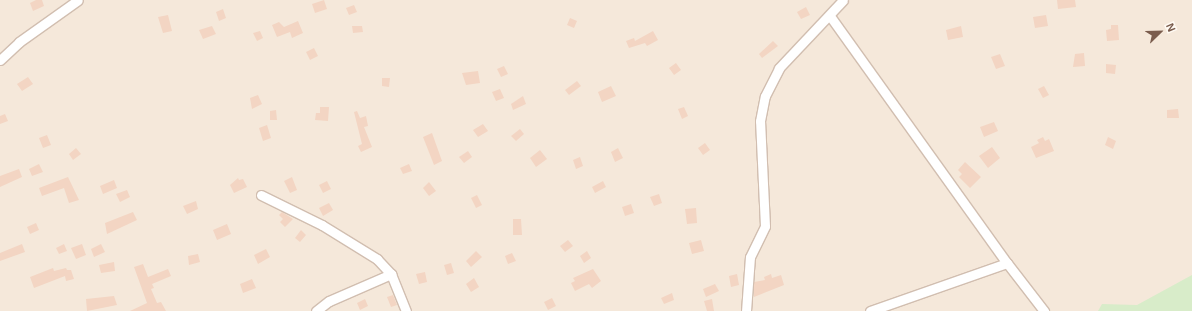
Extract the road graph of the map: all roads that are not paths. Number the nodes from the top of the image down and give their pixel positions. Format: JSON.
{"nodes":[{"id":1,"x":78,"y":0,"type":"edge"},
{"id":2,"x":843,"y":0,"type":"edge"},
{"id":3,"x":830,"y":16,"type":"junction"},
{"id":4,"x":0,"y":60,"type":"edge"},
{"id":5,"x":261,"y":195,"type":"dead end"},
{"id":6,"x":1007,"y":263,"type":"junction"},
{"id":7,"x":391,"y":274,"type":"junction"},
{"id":8,"x":316,"y":311,"type":"edge"},
{"id":9,"x":406,"y":311,"type":"edge"},
{"id":10,"x":746,"y":311,"type":"edge"},
{"id":11,"x":870,"y":311,"type":"edge"},
{"id":12,"x":1044,"y":311,"type":"edge"}],
"edges":[{"from":1,"to":4,"type":"street"},
{"from":2,"to":3,"type":"street"},
{"from":3,"to":6,"type":"street"},
{"from":3,"to":10,"type":"street"},
{"from":5,"to":7,"type":"street"},
{"from":6,"to":11,"type":"street"},
{"from":6,"to":12,"type":"street"},
{"from":7,"to":8,"type":"street"},
{"from":7,"to":9,"type":"street"}]}
